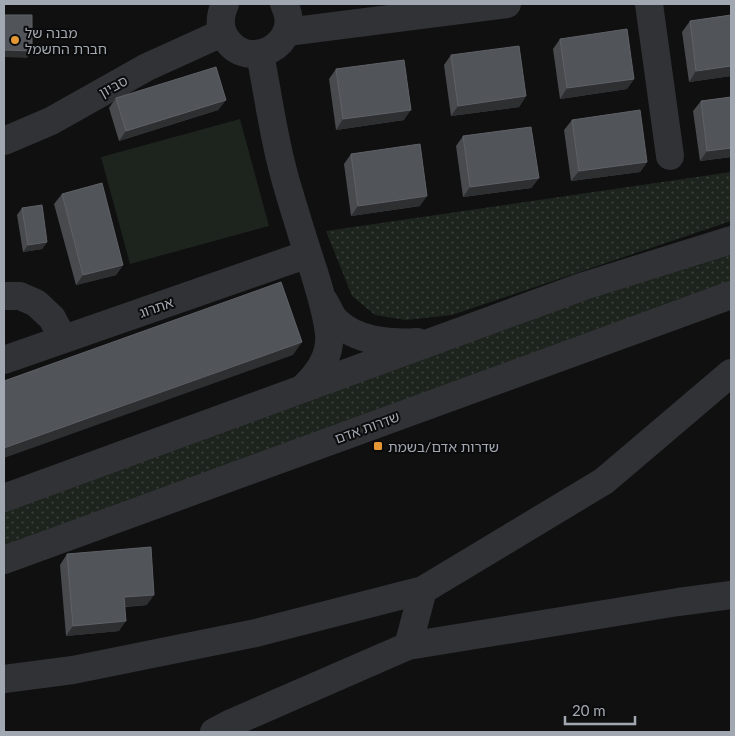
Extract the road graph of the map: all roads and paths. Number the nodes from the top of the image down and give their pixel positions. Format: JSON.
{"nodes":[{"id":1,"x":225,"y":4,"type":"edge"},
{"id":2,"x":284,"y":4,"type":"edge"},
{"id":3,"x":507,"y":4,"type":"edge"},
{"id":4,"x":649,"y":4,"type":"edge"},
{"id":5,"x":287,"y":32,"type":"junction"},
{"id":6,"x":222,"y":33,"type":"junction"},
{"id":7,"x":260,"y":54,"type":"junction"},
{"id":8,"x":4,"y":142,"type":"edge"},
{"id":9,"x":670,"y":156,"type":"dead end"},
{"id":10,"x":731,"y":240,"type":"edge"},
{"id":11,"x":308,"y":254,"type":"junction"},
{"id":12,"x":731,"y":295,"type":"edge"},
{"id":13,"x":4,"y":296,"type":"edge"},
{"id":14,"x":321,"y":296,"type":"junction"},
{"id":15,"x":63,"y":339,"type":"junction"},
{"id":16,"x":433,"y":340,"type":"junction"},
{"id":17,"x":4,"y":360,"type":"edge"},
{"id":18,"x":731,"y":373,"type":"edge"},
{"id":19,"x":304,"y":388,"type":"junction"},
{"id":20,"x":4,"y":498,"type":"edge"},
{"id":21,"x":4,"y":560,"type":"edge"},
{"id":22,"x":423,"y":590,"type":"junction"},
{"id":23,"x":731,"y":595,"type":"edge"},
{"id":24,"x":408,"y":646,"type":"junction"},
{"id":25,"x":4,"y":679,"type":"edge"},
{"id":26,"x":214,"y":732,"type":"edge"}],
"edges":[{"from":1,"to":6,"type":"street"},
{"from":2,"to":5,"type":"street"},
{"from":3,"to":5,"type":"street"},
{"from":4,"to":9,"type":"street"},
{"from":5,"to":7,"type":"street"},
{"from":6,"to":7,"type":"street"},
{"from":6,"to":8,"type":"street","name":"סביון"},
{"from":7,"to":11,"type":"street"},
{"from":10,"to":16,"type":"street"},
{"from":11,"to":14,"type":"street"},
{"from":11,"to":15,"type":"street","name":"אתרוג"},
{"from":12,"to":21,"type":"street","name":"שדרות אדם"},
{"from":13,"to":15,"type":"street"},
{"from":14,"to":16,"type":"street"},
{"from":14,"to":19,"type":"street"},
{"from":15,"to":17,"type":"street","name":"אתרוג"},
{"from":16,"to":19,"type":"street"},
{"from":18,"to":22,"type":"street"},
{"from":19,"to":20,"type":"street"},
{"from":22,"to":24,"type":"street"},
{"from":22,"to":25,"type":"street"},
{"from":23,"to":24,"type":"street"},
{"from":24,"to":26,"type":"street"}]}
